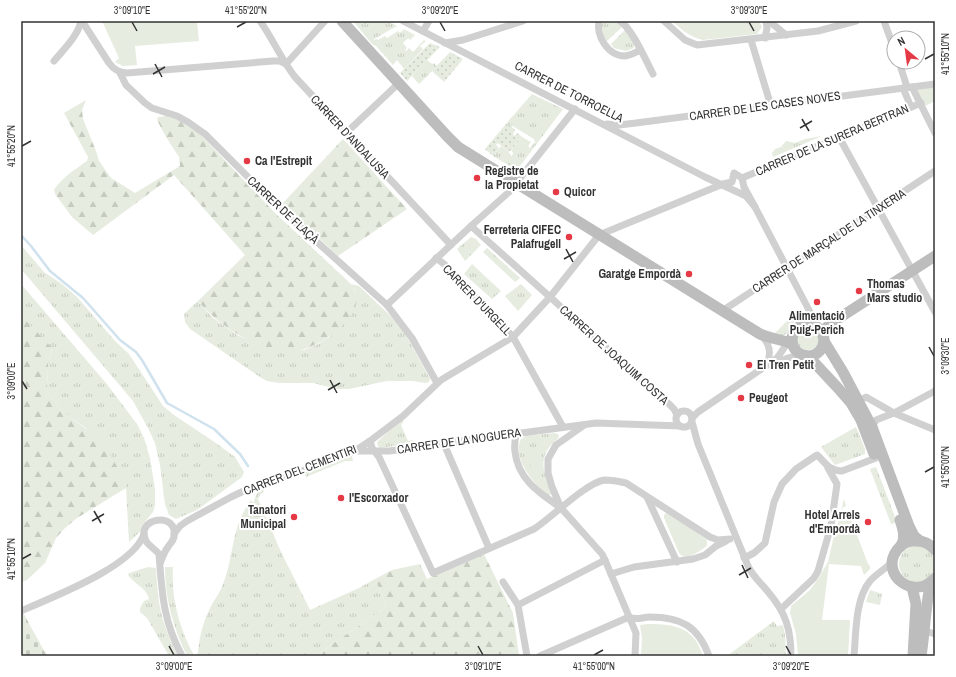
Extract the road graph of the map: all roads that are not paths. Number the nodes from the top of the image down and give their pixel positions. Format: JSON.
{"nodes":[{"id":1,"x":81,"y":21,"type":"edge"},
{"id":2,"x":260,"y":21,"type":"edge"},
{"id":3,"x":326,"y":21,"type":"edge"},
{"id":4,"x":342,"y":21,"type":"edge"},
{"id":5,"x":403,"y":21,"type":"edge"},
{"id":6,"x":429,"y":21,"type":"edge"},
{"id":7,"x":523,"y":21,"type":"edge"},
{"id":8,"x":599,"y":21,"type":"edge"},
{"id":9,"x":664,"y":21,"type":"edge"},
{"id":10,"x":766,"y":21,"type":"edge"},
{"id":11,"x":769,"y":21,"type":"edge"},
{"id":12,"x":856,"y":21,"type":"edge"},
{"id":13,"x":626,"y":23,"type":"edge"},
{"id":14,"x":423,"y":31,"type":"junction"},
{"id":15,"x":786,"y":35,"type":"junction"},
{"id":16,"x":765,"y":38,"type":"junction"},
{"id":17,"x":752,"y":40,"type":"junction"},
{"id":18,"x":445,"y":42,"type":"junction"},
{"id":19,"x":640,"y":50,"type":"junction"},
{"id":20,"x":54,"y":61,"type":"dead end"},
{"id":21,"x":286,"y":64,"type":"junction"},
{"id":22,"x":902,"y":70,"type":"edge"},
{"id":23,"x":120,"y":73,"type":"junction"},
{"id":24,"x":653,"y":74,"type":"dead end"},
{"id":25,"x":399,"y":84,"type":"junction"},
{"id":26,"x":935,"y":84,"type":"edge"},
{"id":27,"x":907,"y":87,"type":"junction"},
{"id":28,"x":921,"y":103,"type":"junction"},
{"id":29,"x":771,"y":106,"type":"junction"},
{"id":30,"x":911,"y":107,"type":"junction"},
{"id":31,"x":574,"y":109,"type":"junction"},
{"id":32,"x":595,"y":120,"type":"junction"},
{"id":33,"x":346,"y":132,"type":"junction"},
{"id":34,"x":935,"y":133,"type":"edge"},
{"id":35,"x":840,"y":137,"type":"junction"},
{"id":36,"x":935,"y":171,"type":"edge"},
{"id":37,"x":742,"y":178,"type":"junction"},
{"id":38,"x":515,"y":183,"type":"junction"},
{"id":39,"x":723,"y":184,"type":"junction"},
{"id":40,"x":755,"y":207,"type":"junction"},
{"id":41,"x":879,"y":209,"type":"junction"},
{"id":42,"x":471,"y":226,"type":"junction"},
{"id":43,"x":600,"y":235,"type":"junction"},
{"id":44,"x":450,"y":245,"type":"junction"},
{"id":45,"x":935,"y":256,"type":"edge"},
{"id":46,"x":436,"y":258,"type":"junction"},
{"id":47,"x":787,"y":268,"type":"junction"},
{"id":48,"x":913,"y":271,"type":"junction"},
{"id":49,"x":550,"y":297,"type":"junction"},
{"id":50,"x":387,"y":305,"type":"junction"},
{"id":51,"x":722,"y":311,"type":"junction"},
{"id":52,"x":935,"y":312,"type":"edge"},
{"id":53,"x":822,"y":332,"type":"junction"},
{"id":54,"x":762,"y":335,"type":"junction"},
{"id":55,"x":513,"y":337,"type":"junction"},
{"id":56,"x":790,"y":343,"type":"junction"},
{"id":57,"x":802,"y":355,"type":"junction"},
{"id":58,"x":762,"y":369,"type":"junction"},
{"id":59,"x":437,"y":383,"type":"junction"},
{"id":60,"x":935,"y":391,"type":"edge"},
{"id":61,"x":859,"y":401,"type":"junction"},
{"id":62,"x":894,"y":413,"type":"junction"},
{"id":63,"x":683,"y":421,"type":"junction"},
{"id":64,"x":585,"y":425,"type":"junction"},
{"id":65,"x":563,"y":427,"type":"junction"},
{"id":66,"x":872,"y":427,"type":"junction"},
{"id":67,"x":555,"y":429,"type":"junction"},
{"id":68,"x":935,"y":430,"type":"edge"},
{"id":69,"x":516,"y":434,"type":"junction"},
{"id":70,"x":370,"y":441,"type":"junction"},
{"id":71,"x":560,"y":442,"type":"junction"},
{"id":72,"x":444,"y":444,"type":"junction"},
{"id":73,"x":355,"y":451,"type":"junction"},
{"id":74,"x":376,"y":452,"type":"junction"},
{"id":75,"x":876,"y":458,"type":"junction"},
{"id":76,"x":825,"y":464,"type":"junction"},
{"id":77,"x":845,"y":470,"type":"junction"},
{"id":78,"x":837,"y":489,"type":"junction"},
{"id":79,"x":647,"y":496,"type":"junction"},
{"id":80,"x":561,"y":508,"type":"junction"},
{"id":81,"x":669,"y":510,"type":"junction"},
{"id":82,"x":188,"y":520,"type":"junction"},
{"id":83,"x":659,"y":522,"type":"junction"},
{"id":84,"x":170,"y":524,"type":"junction"},
{"id":85,"x":144,"y":534,"type":"junction"},
{"id":86,"x":174,"y":534,"type":"junction"},
{"id":87,"x":710,"y":537,"type":"junction"},
{"id":88,"x":733,"y":538,"type":"junction"},
{"id":89,"x":920,"y":541,"type":"junction"},
{"id":90,"x":901,"y":546,"type":"junction"},
{"id":91,"x":151,"y":547,"type":"junction"},
{"id":92,"x":168,"y":547,"type":"junction"},
{"id":93,"x":489,"y":548,"type":"junction"},
{"id":94,"x":935,"y":549,"type":"edge"},
{"id":95,"x":133,"y":551,"type":"junction"},
{"id":96,"x":705,"y":555,"type":"junction"},
{"id":97,"x":744,"y":558,"type":"junction"},
{"id":98,"x":605,"y":560,"type":"junction"},
{"id":99,"x":893,"y":561,"type":"junction"},
{"id":100,"x":677,"y":562,"type":"junction"},
{"id":101,"x":160,"y":564,"type":"junction"},
{"id":102,"x":880,"y":572,"type":"junction"},
{"id":103,"x":894,"y":572,"type":"junction"},
{"id":104,"x":610,"y":574,"type":"junction"},
{"id":105,"x":934,"y":579,"type":"edge"},
{"id":106,"x":503,"y":582,"type":"dead end"},
{"id":107,"x":912,"y":587,"type":"junction"},
{"id":108,"x":518,"y":605,"type":"junction"},
{"id":109,"x":781,"y":608,"type":"junction"},
{"id":110,"x":21,"y":611,"type":"edge"},
{"id":111,"x":629,"y":617,"type":"junction"},
{"id":112,"x":930,"y":632,"type":"edge"},
{"id":113,"x":182,"y":656,"type":"edge"},
{"id":114,"x":527,"y":656,"type":"edge"},
{"id":115,"x":540,"y":656,"type":"edge"},
{"id":116,"x":635,"y":656,"type":"edge"},
{"id":117,"x":709,"y":656,"type":"edge"},
{"id":118,"x":791,"y":656,"type":"edge"},
{"id":119,"x":854,"y":656,"type":"edge"},
{"id":120,"x":913,"y":656,"type":"edge"},
{"id":121,"x":921,"y":656,"type":"edge"}],
"edges":[{"from":1,"to":20,"type":"street"},
{"from":1,"to":23,"type":"street","name":"CARRER DE FLAÇÀ"},
{"from":2,"to":21,"type":"street","name":"CARRER D'ANDALUSIA"},
{"from":3,"to":21,"type":"street"},
{"from":4,"to":25,"type":"street"},
{"from":5,"to":14,"type":"street","name":"CARRER DE TORROELLA"},
{"from":6,"to":14,"type":"street"},
{"from":7,"to":18,"type":"street"},
{"from":8,"to":19,"type":"street"},
{"from":9,"to":17,"type":"street"},
{"from":10,"to":16,"type":"street"},
{"from":11,"to":15,"type":"street"},
{"from":12,"to":15,"type":"street"},
{"from":13,"to":19,"type":"street"},
{"from":14,"to":18,"type":"street","name":"CARRER DE TORROELLA"},
{"from":15,"to":16,"type":"street"},
{"from":16,"to":17,"type":"street"},
{"from":17,"to":29,"type":"street"},
{"from":18,"to":31,"type":"street","name":"CARRER DE TORROELLA"},
{"from":19,"to":24,"type":"street"},
{"from":21,"to":23,"type":"street"},
{"from":21,"to":33,"type":"street","name":"CARRER D'ANDALUSIA"},
{"from":22,"to":27,"type":"street"},
{"from":23,"to":50,"type":"street","name":"CARRER DE FLAÇÀ"},
{"from":25,"to":33,"type":"street"},
{"from":25,"to":38,"type":"street"},
{"from":26,"to":27,"type":"street","name":"CARRER DE LES CASES NOVES"},
{"from":27,"to":28,"type":"street"},
{"from":27,"to":29,"type":"street","name":"CARRER DE LES CASES NOVES"},
{"from":27,"to":30,"type":"street"},
{"from":28,"to":30,"type":"street","name":"CARRER DE LA SURERA BERTRAN"},
{"from":28,"to":34,"type":"street"},
{"from":29,"to":32,"type":"street","name":"CARRER DE LES CASES NOVES"},
{"from":30,"to":35,"type":"street","name":"CARRER DE LA SURERA BERTRAN"},
{"from":31,"to":32,"type":"street","name":"CARRER DE TORROELLA"},
{"from":31,"to":38,"type":"street"},
{"from":32,"to":39,"type":"street","name":"CARRER DE TORROELLA"},
{"from":33,"to":44,"type":"street","name":"CARRER D'ANDALUSIA"},
{"from":35,"to":37,"type":"street","name":"CARRER DE LA SURERA BERTRAN"},
{"from":35,"to":41,"type":"street"},
{"from":36,"to":41,"type":"street","name":"CARRER DE MARÇAL DE LA TINXERIA"},
{"from":37,"to":39,"type":"street"},
{"from":37,"to":40,"type":"street","name":"CARRER DE TORROELLA"},
{"from":38,"to":42,"type":"street"},
{"from":38,"to":43,"type":"street"},
{"from":39,"to":40,"type":"street","name":"CARRER DE TORROELLA"},
{"from":39,"to":43,"type":"street"},
{"from":40,"to":47,"type":"street","name":"CARRER DE TORROELLA"},
{"from":41,"to":47,"type":"street","name":"CARRER DE MARÇAL DE LA TINXERIA"},
{"from":41,"to":48,"type":"street"},
{"from":42,"to":44,"type":"street"},
{"from":42,"to":49,"type":"street","name":"CARRER DE JOAQUIM COSTA"},
{"from":43,"to":49,"type":"street","name":"CARRER DEL CEMENTIRI"},
{"from":43,"to":51,"type":"street"},
{"from":44,"to":46,"type":"street"},
{"from":45,"to":48,"type":"street"},
{"from":46,"to":50,"type":"street"},
{"from":46,"to":55,"type":"street","name":"CARRER D'URGELL"},
{"from":47,"to":51,"type":"street","name":"CARRER DE MARÇAL DE LA TINXERIA"},
{"from":47,"to":53,"type":"street","name":"CARRER DE TORROELLA"},
{"from":48,"to":52,"type":"street"},
{"from":48,"to":53,"type":"street"},
{"from":49,"to":55,"type":"street","name":"CARRER DEL CEMENTIRI"},
{"from":49,"to":63,"type":"street","name":"CARRER DE JOAQUIM COSTA"},
{"from":50,"to":59,"type":"street","name":"CARRER DE FLAÇÀ"},
{"from":51,"to":54,"type":"street"},
{"from":53,"to":56,"type":"street"},
{"from":53,"to":57,"type":"street"},
{"from":53,"to":61,"type":"street","name":"CARRER DE TORROELLA"},
{"from":54,"to":56,"type":"street"},
{"from":54,"to":58,"type":"street"},
{"from":55,"to":59,"type":"street","name":"CARRER DEL CEMENTIRI"},
{"from":55,"to":65,"type":"street","name":"CARRER D'URGELL"},
{"from":56,"to":57,"type":"street"},
{"from":56,"to":58,"type":"street"},
{"from":57,"to":58,"type":"street"},
{"from":57,"to":75,"type":"street"},
{"from":58,"to":63,"type":"street"},
{"from":59,"to":70,"type":"street","name":"CARRER DEL CEMENTIRI"},
{"from":60,"to":62,"type":"street"},
{"from":61,"to":62,"type":"street"},
{"from":61,"to":66,"type":"street","name":"CARRER DE TORROELLA"},
{"from":62,"to":66,"type":"street"},
{"from":62,"to":68,"type":"street"},
{"from":63,"to":64,"type":"street","name":"CARRER DE LA NOGUERA"},
{"from":63,"to":88,"type":"street","name":"CARRER DE JOAQUIM COSTA"},
{"from":64,"to":65,"type":"street","name":"CARRER DE LA NOGUERA"},
{"from":64,"to":71,"type":"street"},
{"from":65,"to":67,"type":"street","name":"CARRER DE LA NOGUERA"},
{"from":66,"to":89,"type":"street","name":"CARRER DE TORROELLA"},
{"from":67,"to":69,"type":"street","name":"CARRER DE LA NOGUERA"},
{"from":67,"to":71,"type":"street"},
{"from":69,"to":72,"type":"street","name":"CARRER DE LA NOGUERA"},
{"from":69,"to":80,"type":"street"},
{"from":70,"to":73,"type":"street","name":"CARRER DEL CEMENTIRI"},
{"from":70,"to":74,"type":"street"},
{"from":71,"to":80,"type":"street"},
{"from":72,"to":74,"type":"street","name":"CARRER DE LA NOGUERA"},
{"from":72,"to":93,"type":"street"},
{"from":73,"to":74,"type":"street","name":"CARRER DE LA NOGUERA"},
{"from":73,"to":82,"type":"street","name":"CARRER DEL CEMENTIRI"},
{"from":74,"to":93,"type":"street"},
{"from":75,"to":77,"type":"street"},
{"from":75,"to":90,"type":"street"},
{"from":76,"to":77,"type":"street"},
{"from":76,"to":78,"type":"street"},
{"from":76,"to":97,"type":"street"},
{"from":77,"to":78,"type":"street"},
{"from":78,"to":109,"type":"street"},
{"from":79,"to":80,"type":"street"},
{"from":79,"to":81,"type":"street"},
{"from":79,"to":83,"type":"street"},
{"from":80,"to":93,"type":"street"},
{"from":80,"to":98,"type":"street"},
{"from":81,"to":83,"type":"street"},
{"from":81,"to":87,"type":"street"},
{"from":82,"to":84,"type":"street","name":"CARRER DEL CEMENTIRI"},
{"from":82,"to":86,"type":"street","name":"CARRER DEL CEMENTIRI"},
{"from":83,"to":100,"type":"street"},
{"from":84,"to":85,"type":"street"},
{"from":84,"to":86,"type":"street"},
{"from":85,"to":91,"type":"street"},
{"from":85,"to":95,"type":"street"},
{"from":86,"to":92,"type":"street"},
{"from":87,"to":88,"type":"street"},
{"from":87,"to":96,"type":"street"},
{"from":88,"to":96,"type":"street"},
{"from":88,"to":97,"type":"street"},
{"from":89,"to":90,"type":"street"},
{"from":89,"to":94,"type":"street"},
{"from":90,"to":99,"type":"street"},
{"from":91,"to":92,"type":"street"},
{"from":91,"to":95,"type":"street"},
{"from":91,"to":101,"type":"street"},
{"from":92,"to":101,"type":"street"},
{"from":95,"to":110,"type":"street"},
{"from":96,"to":100,"type":"street"},
{"from":97,"to":109,"type":"street"},
{"from":98,"to":104,"type":"street"},
{"from":98,"to":108,"type":"street"},
{"from":99,"to":102,"type":"street"},
{"from":99,"to":103,"type":"street"},
{"from":100,"to":104,"type":"street"},
{"from":101,"to":113,"type":"street"},
{"from":102,"to":103,"type":"street"},
{"from":102,"to":119,"type":"street"},
{"from":103,"to":107,"type":"street"},
{"from":104,"to":111,"type":"street"},
{"from":105,"to":107,"type":"street"},
{"from":105,"to":112,"type":"street"},
{"from":106,"to":108,"type":"street"},
{"from":107,"to":120,"type":"street"},
{"from":108,"to":114,"type":"street"},
{"from":109,"to":118,"type":"street"},
{"from":111,"to":115,"type":"street"},
{"from":111,"to":116,"type":"street"},
{"from":111,"to":117,"type":"street"},
{"from":112,"to":121,"type":"street"}]}
